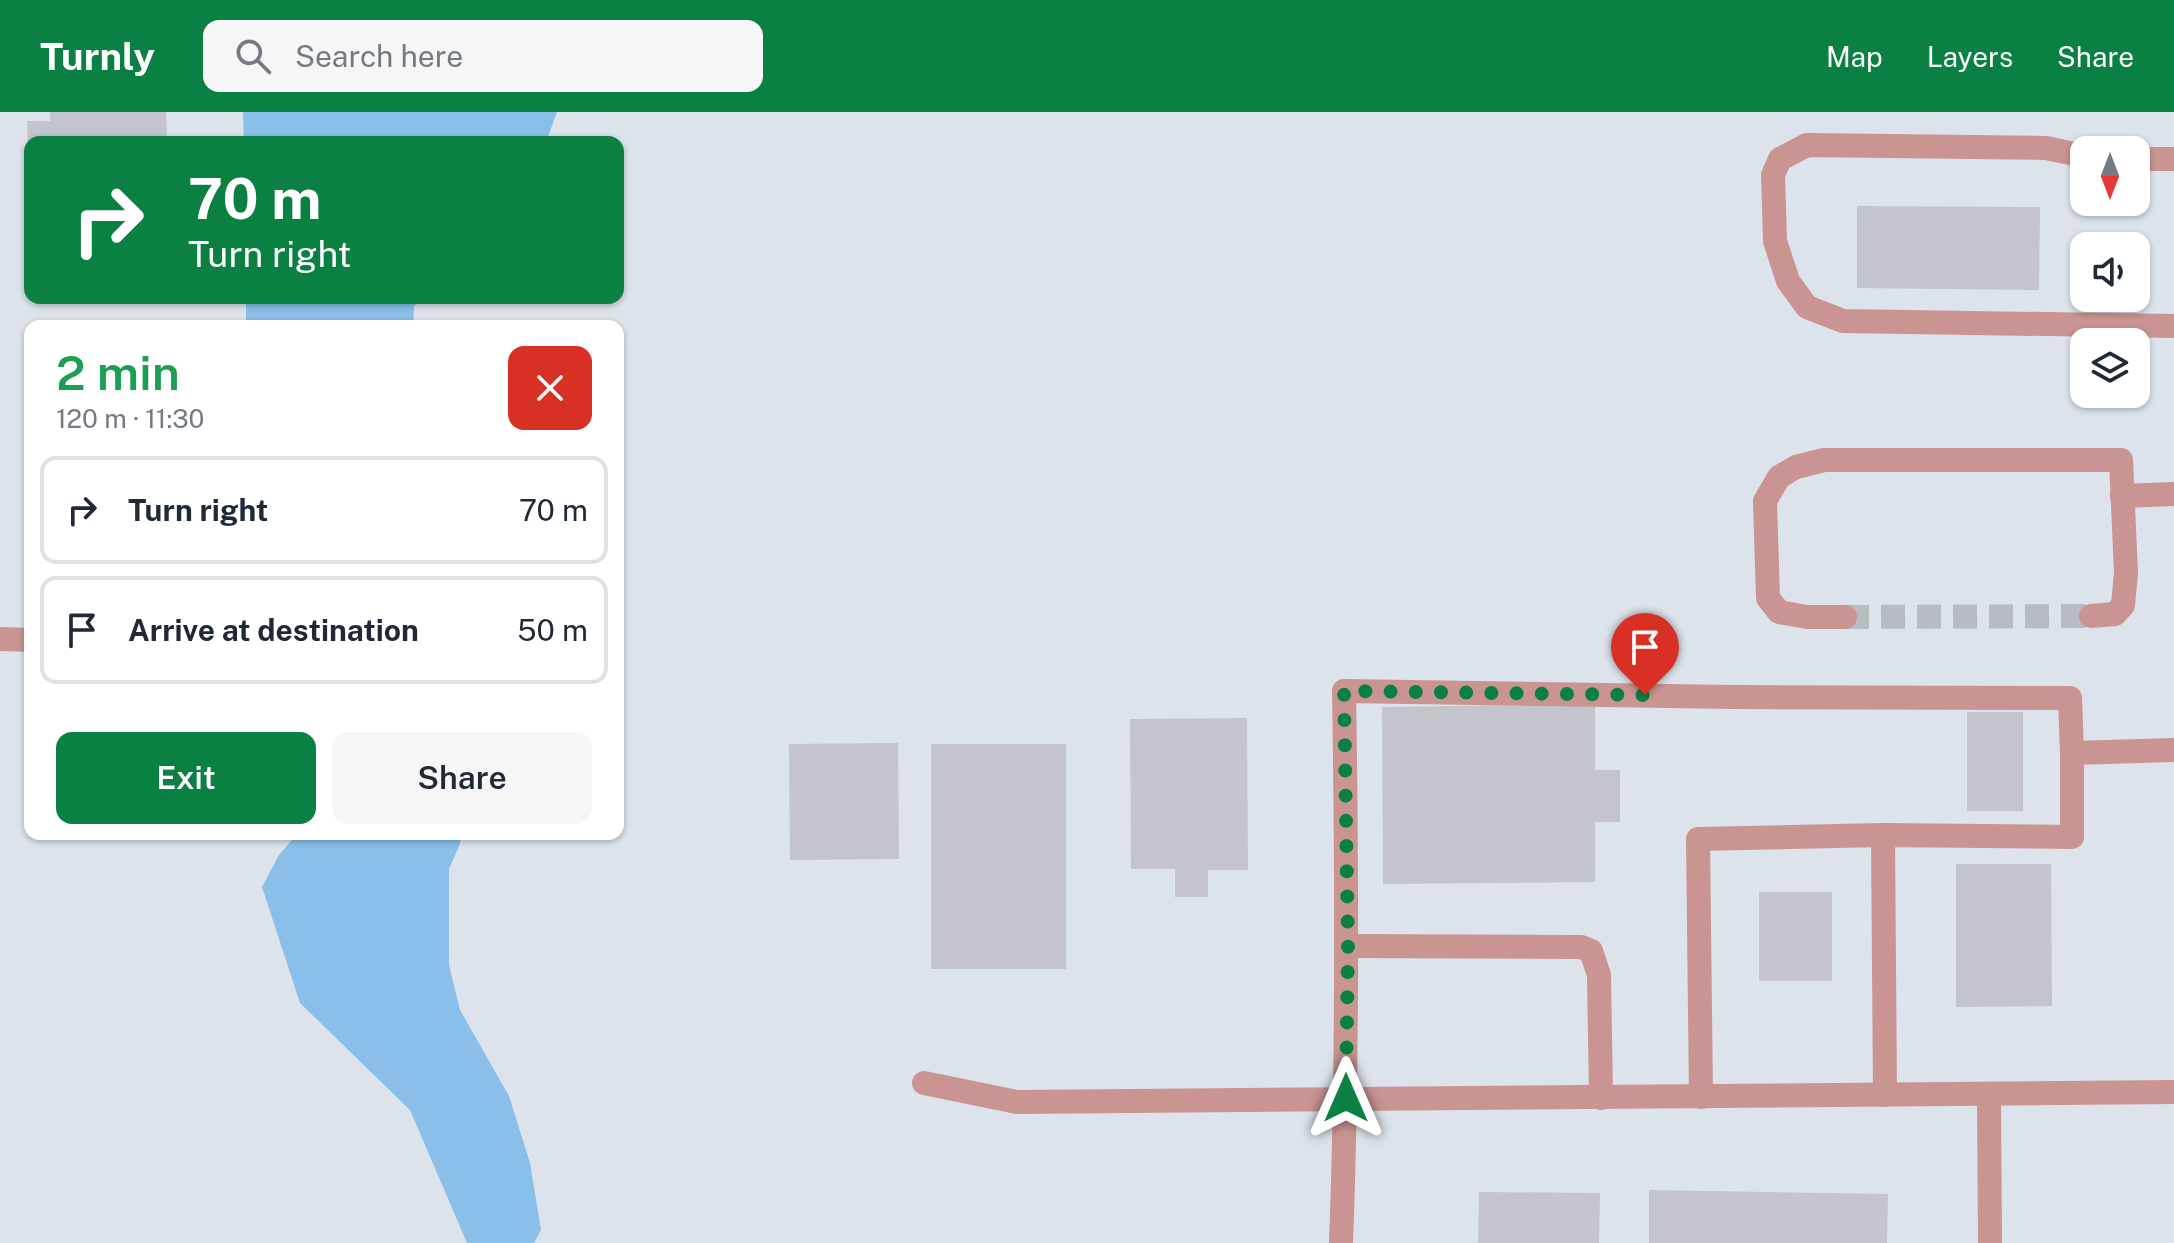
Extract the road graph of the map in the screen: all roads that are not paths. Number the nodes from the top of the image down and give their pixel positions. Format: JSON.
{"nodes":[{"id":1,"x":2070,"y":153,"type":"edge"},
{"id":2,"x":2150,"y":159,"type":"edge"},
{"id":3,"x":2174,"y":159,"type":"edge"},
{"id":4,"x":2174,"y":326,"type":"edge"},
{"id":5,"x":2174,"y":494,"type":"edge"},
{"id":6,"x":2122,"y":496,"type":"junction"},
{"id":7,"x":2091,"y":616,"type":"tunnel mouth"},
{"id":8,"x":1845,"y":617,"type":"tunnel mouth"},
{"id":9,"x":0,"y":639,"type":"edge"},
{"id":10,"x":24,"y":640,"type":"edge"},
{"id":11,"x":2174,"y":750,"type":"edge"},
{"id":12,"x":2072,"y":753,"type":"junction"},
{"id":13,"x":1883,"y":835,"type":"junction"},
{"id":14,"x":1348,"y":946,"type":"junction"},
{"id":15,"x":924,"y":1083,"type":"dead end"},
{"id":16,"x":2174,"y":1092,"type":"edge"},
{"id":17,"x":1989,"y":1094,"type":"junction"},
{"id":18,"x":1885,"y":1095,"type":"junction"},
{"id":19,"x":1701,"y":1097,"type":"junction"},
{"id":20,"x":1346,"y":1098,"type":"junction"},
{"id":21,"x":1601,"y":1098,"type":"junction"},
{"id":22,"x":1341,"y":1243,"type":"edge"},
{"id":23,"x":1990,"y":1243,"type":"edge"}],
"edges":[{"from":1,"to":4,"type":"lane"},
{"from":2,"to":3,"type":"lane"},
{"from":5,"to":6,"type":"lane"},
{"from":6,"to":7,"type":"lane"},
{"from":6,"to":8,"type":"lane"},
{"from":9,"to":10,"type":"lane"},
{"from":11,"to":12,"type":"lane"},
{"from":12,"to":13,"type":"lane"},
{"from":12,"to":14,"type":"lane"},
{"from":13,"to":18,"type":"lane"},
{"from":13,"to":19,"type":"lane"},
{"from":14,"to":20,"type":"lane"},
{"from":14,"to":21,"type":"lane"},
{"from":15,"to":20,"type":"lane"},
{"from":16,"to":17,"type":"lane"},
{"from":17,"to":18,"type":"lane"},
{"from":17,"to":23,"type":"lane"},
{"from":18,"to":19,"type":"lane"},
{"from":19,"to":21,"type":"lane"},
{"from":20,"to":21,"type":"lane"},
{"from":20,"to":22,"type":"lane"}]}
